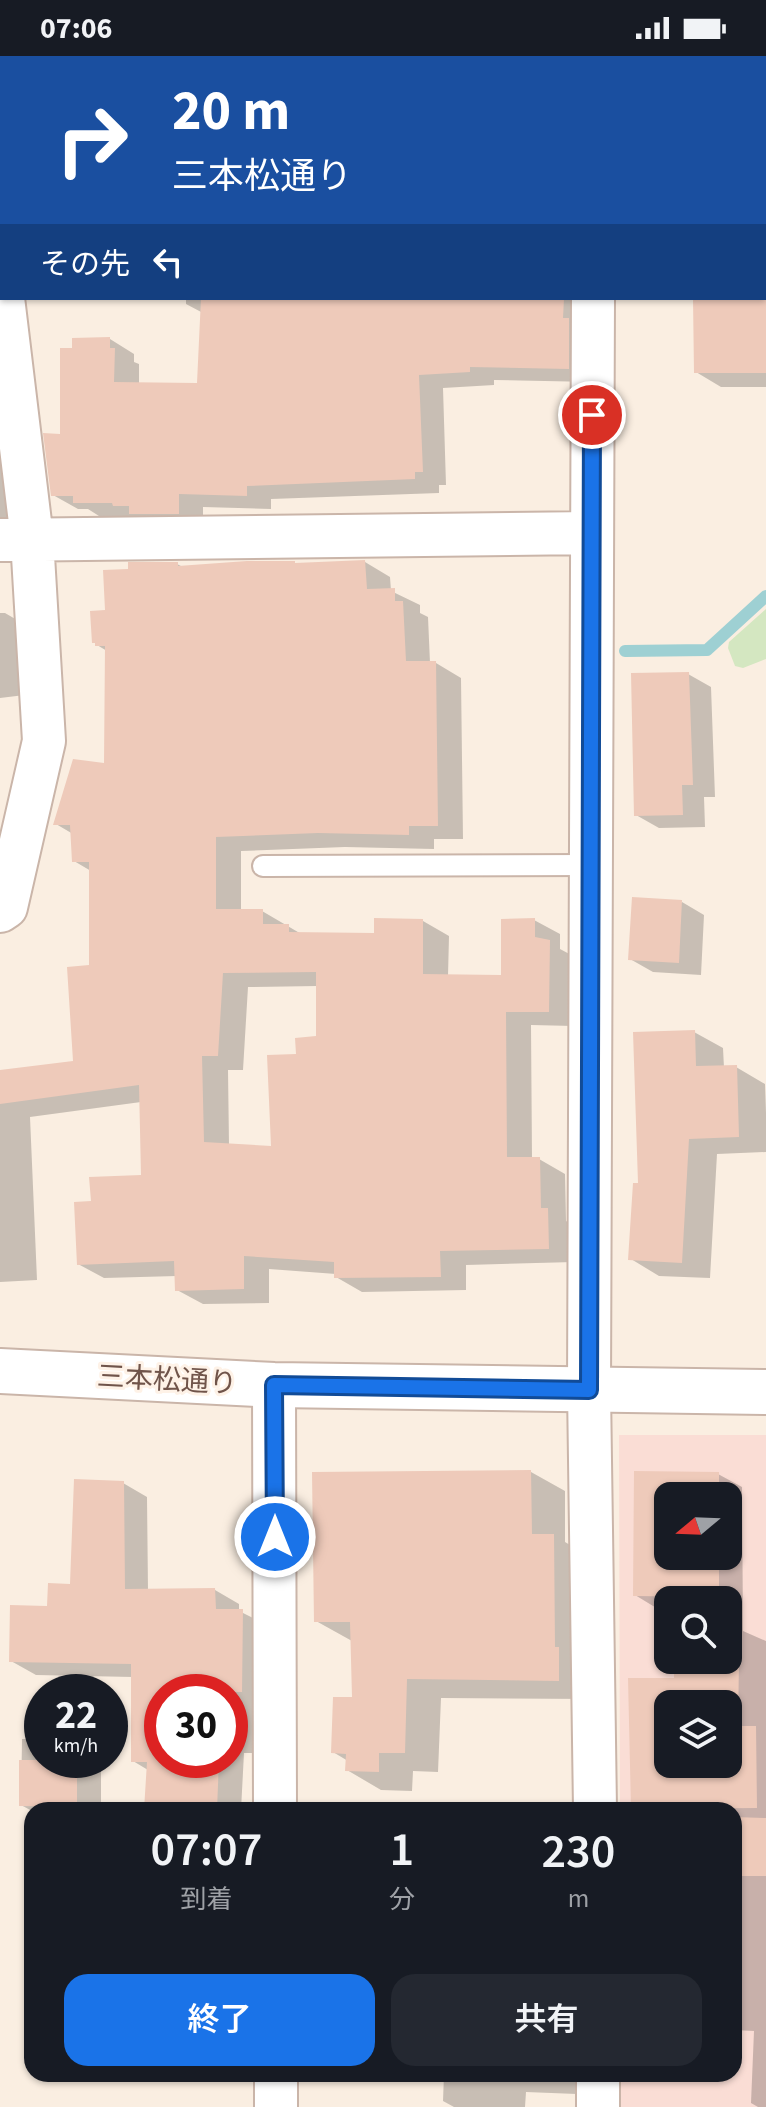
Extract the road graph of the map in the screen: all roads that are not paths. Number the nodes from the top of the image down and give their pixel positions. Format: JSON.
{"nodes":[{"id":1,"x":3,"y":300,"type":"edge"},
{"id":2,"x":593,"y":300,"type":"edge"},
{"id":3,"x":592,"y":533,"type":"junction"},
{"id":4,"x":16,"y":540,"type":"edge"},
{"id":5,"x":591,"y":865,"type":"junction"},
{"id":6,"x":263,"y":866,"type":"dead end"},
{"id":7,"x":0,"y":911,"type":"edge"},
{"id":8,"x":0,"y":1371,"type":"edge"},
{"id":9,"x":274,"y":1385,"type":"junction"},
{"id":10,"x":589,"y":1390,"type":"junction"},
{"id":11,"x":766,"y":1392,"type":"edge"},
{"id":12,"x":275,"y":1802,"type":"edge"},
{"id":13,"x":595,"y":1802,"type":"edge"},
{"id":14,"x":276,"y":2082,"type":"edge"},
{"id":15,"x":598,"y":2082,"type":"edge"},
{"id":16,"x":276,"y":2107,"type":"edge"},
{"id":17,"x":598,"y":2107,"type":"edge"}],
"edges":[{"from":1,"to":4,"type":"street"},
{"from":2,"to":3,"type":"street"},
{"from":3,"to":4,"type":"street"},
{"from":3,"to":5,"type":"street"},
{"from":4,"to":7,"type":"street"},
{"from":5,"to":6,"type":"lane"},
{"from":5,"to":10,"type":"street"},
{"from":8,"to":9,"type":"street","name":"三本松通り"},
{"from":9,"to":10,"type":"street","name":"三本松通り"},
{"from":9,"to":12,"type":"street"},
{"from":10,"to":11,"type":"street","name":"三本松通り"},
{"from":10,"to":13,"type":"street"},
{"from":14,"to":16,"type":"street"},
{"from":15,"to":17,"type":"street"}]}
